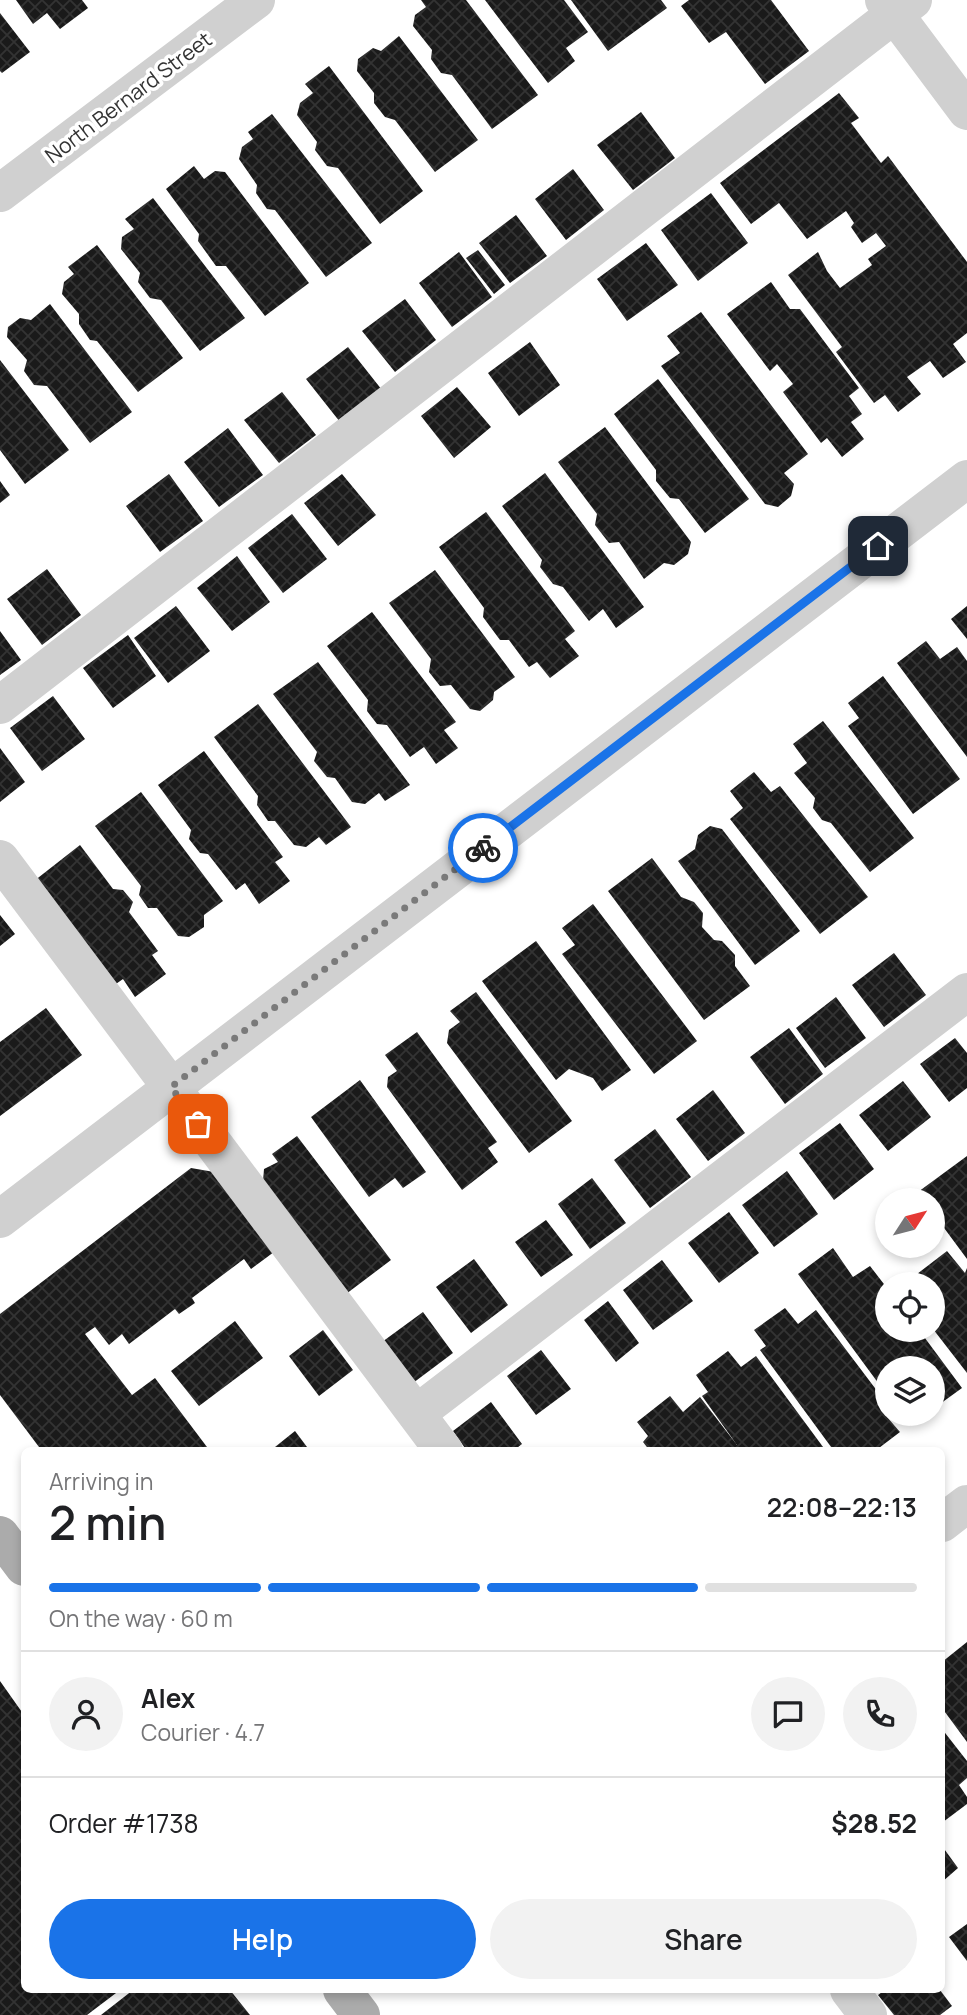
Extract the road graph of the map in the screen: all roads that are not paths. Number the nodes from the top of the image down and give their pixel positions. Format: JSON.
{"nodes":[{"id":1,"x":256,"y":0,"type":"edge"},
{"id":2,"x":897,"y":5,"type":"edge"},
{"id":3,"x":967,"y":111,"type":"edge"},
{"id":4,"x":0,"y":193,"type":"edge"},
{"id":5,"x":967,"y":479,"type":"edge"},
{"id":6,"x":0,"y":705,"type":"edge"},
{"id":7,"x":0,"y":859,"type":"edge"},
{"id":8,"x":967,"y":992,"type":"edge"},
{"id":9,"x":171,"y":1087,"type":"junction"},
{"id":10,"x":0,"y":1219,"type":"edge"},
{"id":11,"x":416,"y":1414,"type":"junction"},
{"id":12,"x":441,"y":1447,"type":"edge"},
{"id":13,"x":967,"y":1504,"type":"edge"},
{"id":14,"x":945,"y":1521,"type":"edge"},
{"id":15,"x":0,"y":1535,"type":"edge"},
{"id":16,"x":21,"y":1563,"type":"edge"},
{"id":17,"x":344,"y":1993,"type":"edge"},
{"id":18,"x":851,"y":1993,"type":"edge"},
{"id":19,"x":361,"y":2015,"type":"edge"},
{"id":20,"x":868,"y":2015,"type":"edge"}],
"edges":[{"from":1,"to":4,"type":"street","name":"North Bernard Street"},
{"from":2,"to":3,"type":"street"},
{"from":2,"to":6,"type":"street"},
{"from":5,"to":9,"type":"street"},
{"from":7,"to":9,"type":"street"},
{"from":8,"to":11,"type":"street"},
{"from":9,"to":10,"type":"street"},
{"from":9,"to":11,"type":"street"},
{"from":11,"to":12,"type":"street"},
{"from":13,"to":14,"type":"street"},
{"from":15,"to":16,"type":"main road"},
{"from":17,"to":19,"type":"main road"},
{"from":18,"to":20,"type":"street"}]}
